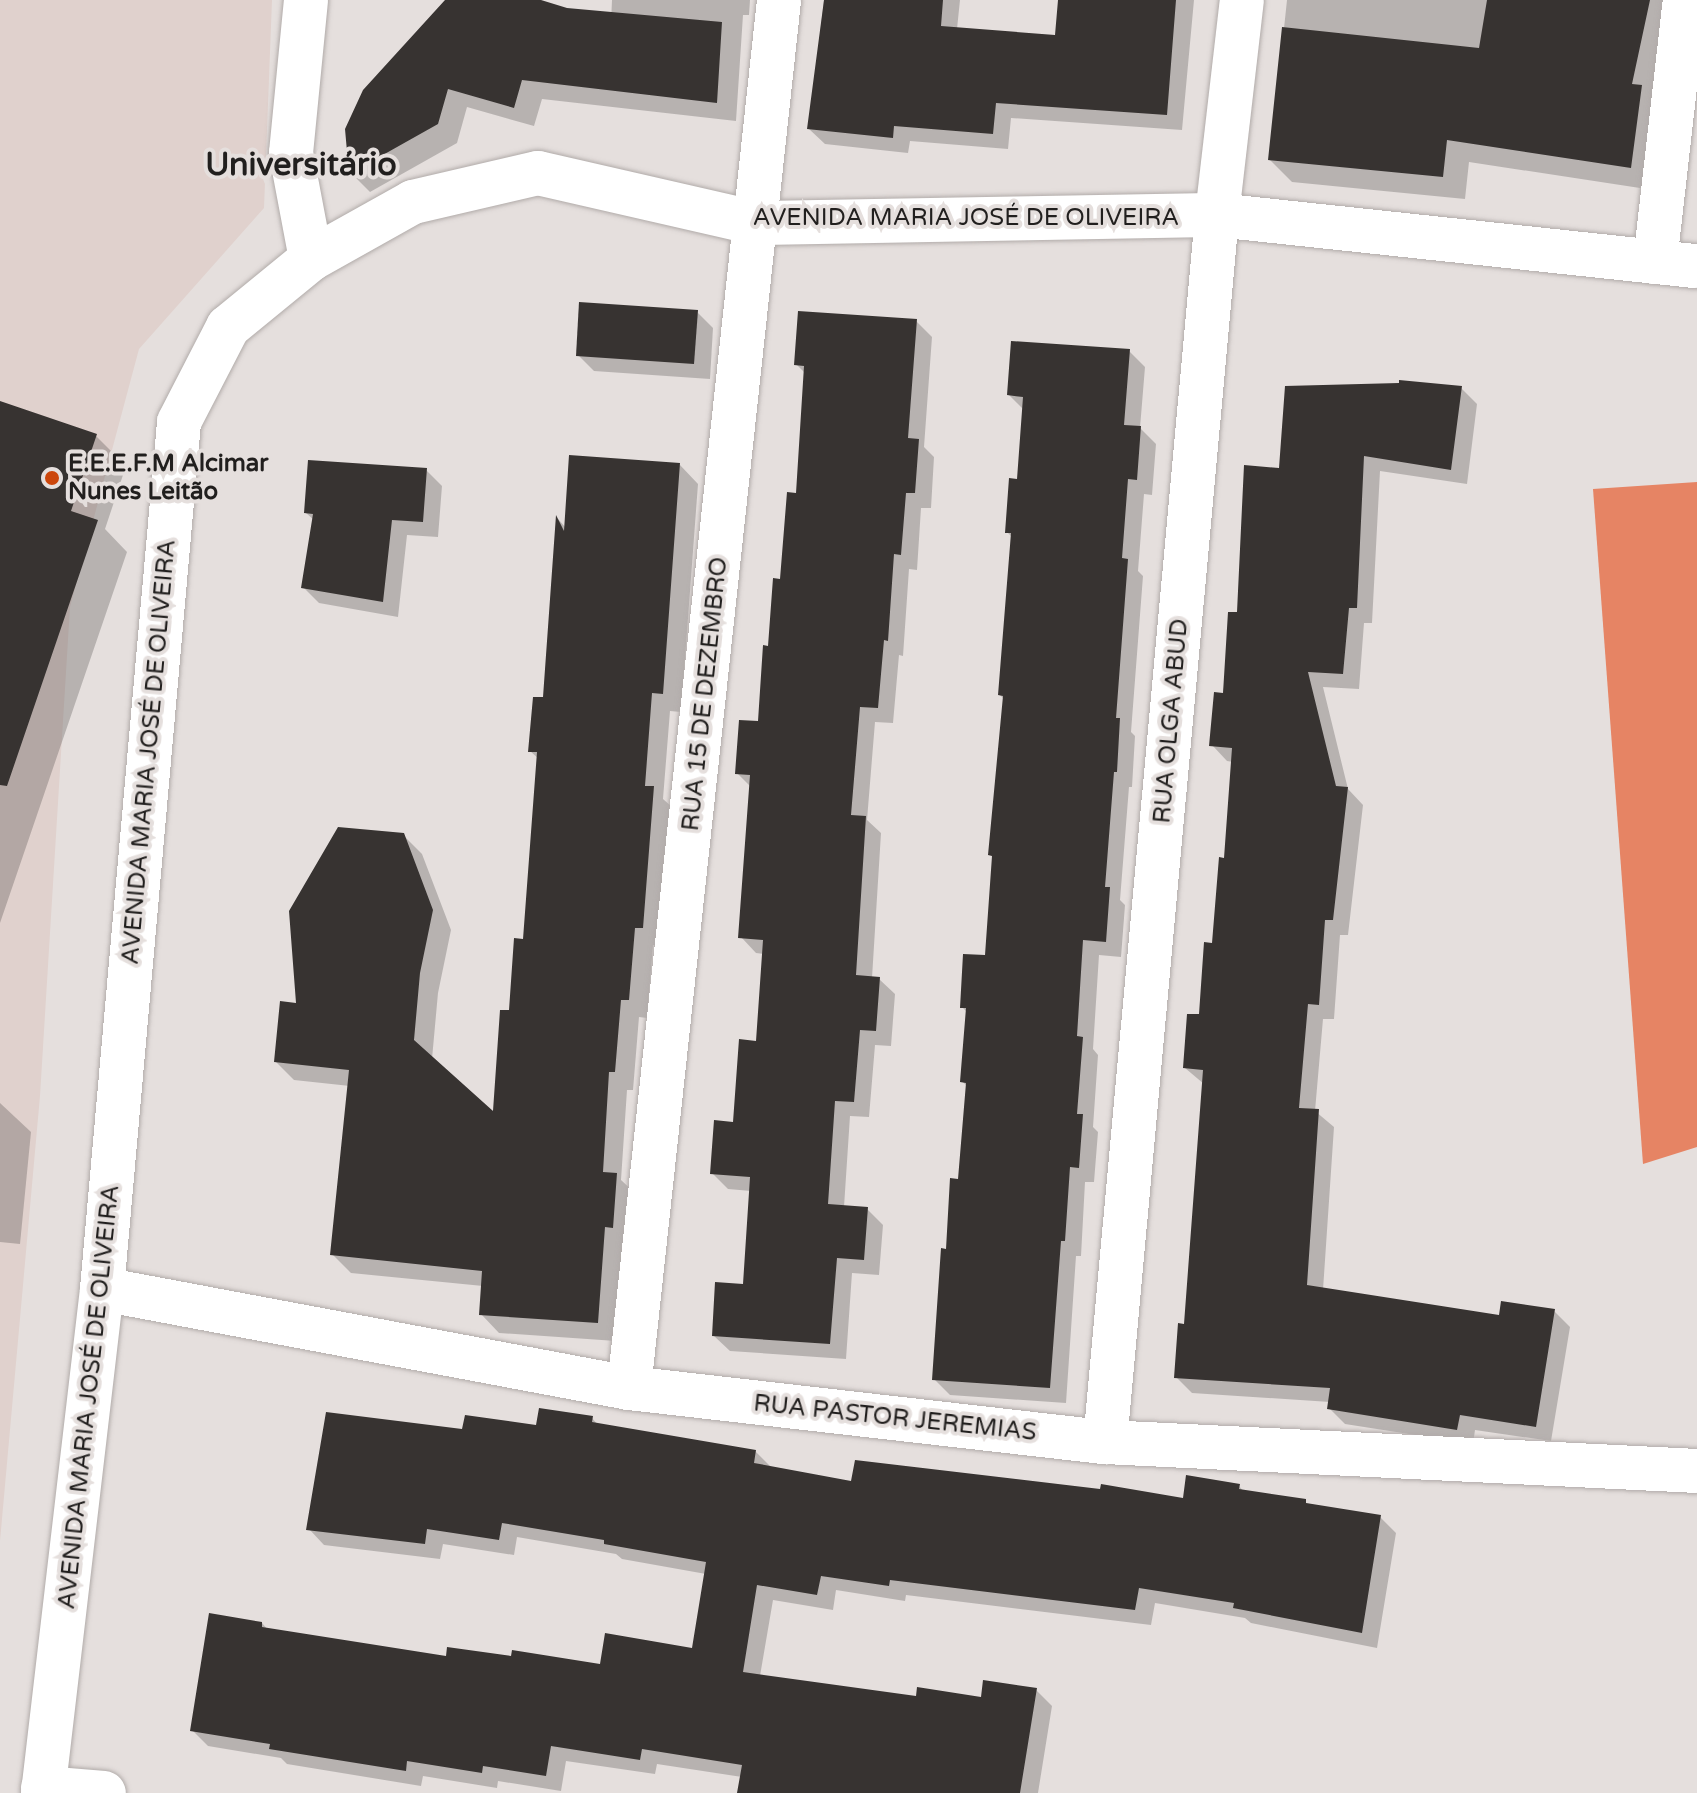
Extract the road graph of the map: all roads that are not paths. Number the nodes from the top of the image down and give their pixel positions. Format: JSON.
{"nodes":[{"id":1,"x":306,"y":0,"type":"edge"},
{"id":2,"x":779,"y":0,"type":"edge"},
{"id":3,"x":1242,"y":0,"type":"edge"},
{"id":4,"x":1685,"y":0,"type":"edge"},
{"id":5,"x":1217,"y":215,"type":"junction"},
{"id":6,"x":756,"y":223,"type":"junction"},
{"id":7,"x":311,"y":259,"type":"junction"},
{"id":8,"x":1676,"y":264,"type":"edge"},
{"id":9,"x":102,"y":1289,"type":"junction"},
{"id":10,"x":629,"y":1388,"type":"junction"},
{"id":11,"x":1105,"y":1442,"type":"junction"},
{"id":12,"x":1697,"y":1471,"type":"edge"},
{"id":13,"x":43,"y":1791,"type":"edge"},
{"id":14,"x":104,"y":1793,"type":"edge"}],
"edges":[{"from":1,"to":7,"type":"street"},
{"from":2,"to":6,"type":"street","name":"RUA 15 DE DEZEMBRO"},
{"from":3,"to":5,"type":"street","name":"RUA OLGA ABUD"},
{"from":4,"to":8,"type":"street"},
{"from":5,"to":6,"type":"street","name":"AVENIDA MARIA JOSÉ DE OLIVEIRA"},
{"from":5,"to":8,"type":"street","name":"AVENIDA MARIA JOSÉ DE OLIVEIRA"},
{"from":5,"to":11,"type":"street","name":"RUA OLGA ABUD"},
{"from":6,"to":7,"type":"street","name":"AVENIDA MARIA JOSÉ DE OLIVEIRA"},
{"from":6,"to":10,"type":"street","name":"RUA 15 DE DEZEMBRO"},
{"from":7,"to":9,"type":"street","name":"AVENIDA MARIA JOSÉ DE OLIVEIRA"},
{"from":9,"to":10,"type":"street","name":"RUA PASTOR JEREMIAS"},
{"from":9,"to":13,"type":"street","name":"AVENIDA MARIA JOSÉ DE OLIVEIRA"},
{"from":10,"to":11,"type":"street","name":"RUA PASTOR JEREMIAS"},
{"from":11,"to":12,"type":"street","name":"RUA PASTOR JEREMIAS"},
{"from":13,"to":14,"type":"street"}]}
